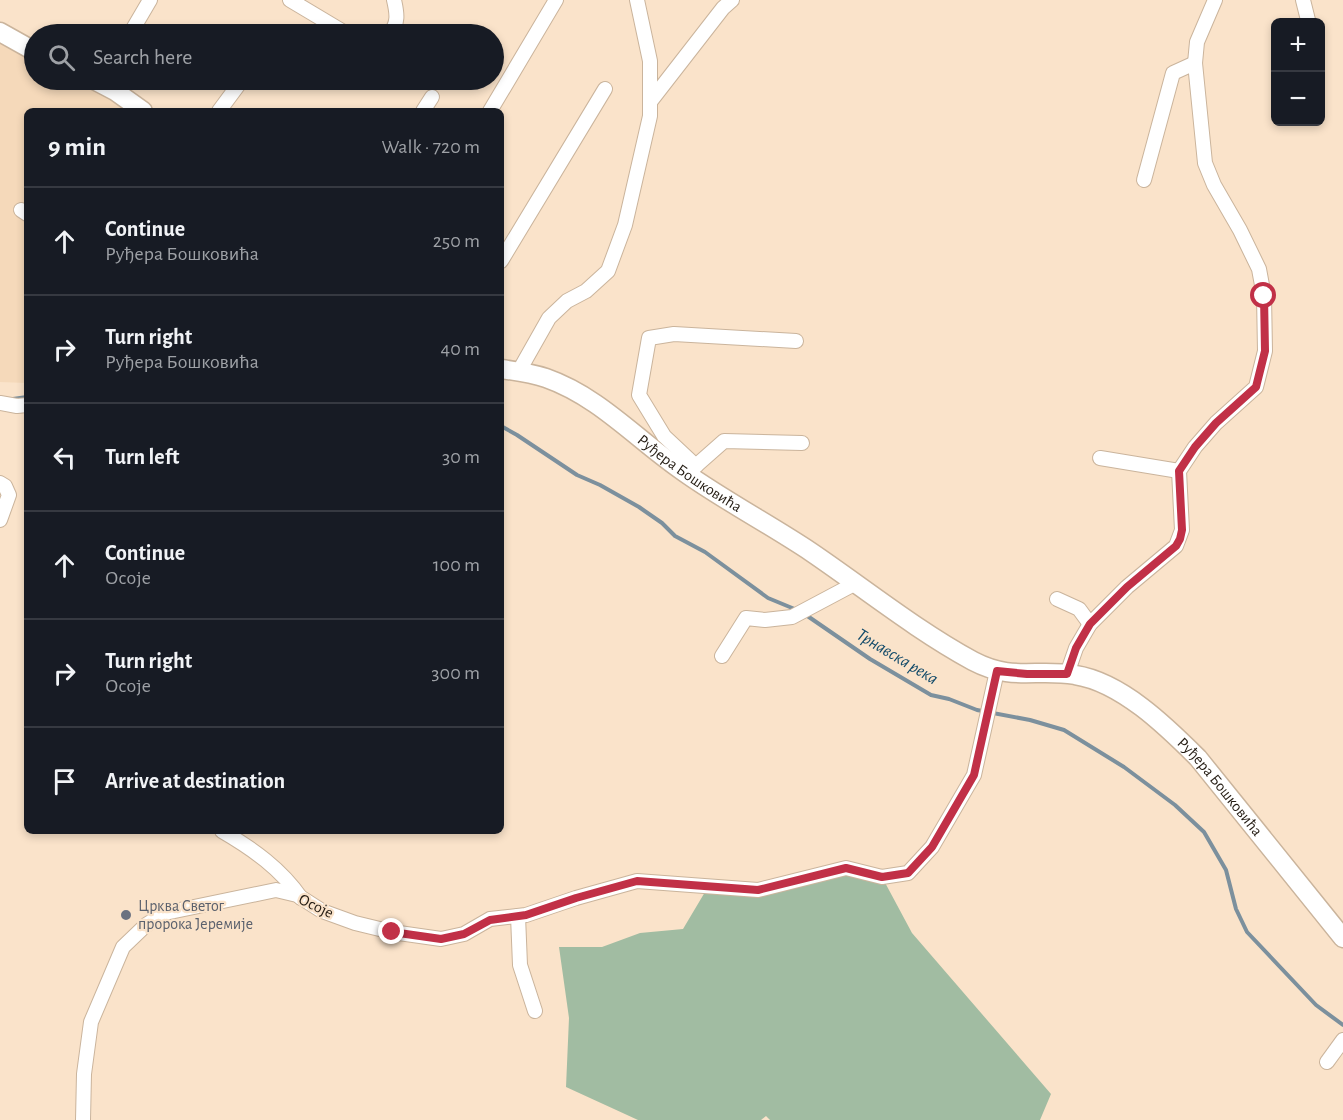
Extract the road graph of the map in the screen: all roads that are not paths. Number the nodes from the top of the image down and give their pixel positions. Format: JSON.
{"nodes":[{"id":1,"x":150,"y":0,"type":"edge"},
{"id":2,"x":290,"y":0,"type":"edge"},
{"id":3,"x":394,"y":0,"type":"edge"},
{"id":4,"x":556,"y":0,"type":"edge"},
{"id":5,"x":732,"y":0,"type":"edge"},
{"id":6,"x":1215,"y":0,"type":"edge"},
{"id":7,"x":1303,"y":0,"type":"edge"},
{"id":8,"x":638,"y":1,"type":"edge"},
{"id":9,"x":1308,"y":18,"type":"edge"},
{"id":10,"x":135,"y":24,"type":"edge"},
{"id":11,"x":330,"y":24,"type":"edge"},
{"id":12,"x":396,"y":24,"type":"edge"},
{"id":13,"x":0,"y":32,"type":"edge"},
{"id":14,"x":24,"y":45,"type":"edge"},
{"id":15,"x":1194,"y":63,"type":"junction"},
{"id":16,"x":504,"y":87,"type":"edge"},
{"id":17,"x":605,"y":89,"type":"dead end"},
{"id":18,"x":113,"y":90,"type":"edge"},
{"id":19,"x":235,"y":90,"type":"edge"},
{"id":20,"x":502,"y":90,"type":"edge"},
{"id":21,"x":432,"y":97,"type":"dead end"},
{"id":22,"x":650,"y":102,"type":"junction"},
{"id":23,"x":139,"y":108,"type":"edge"},
{"id":24,"x":221,"y":108,"type":"edge"},
{"id":25,"x":425,"y":108,"type":"edge"},
{"id":26,"x":492,"y":108,"type":"edge"},
{"id":27,"x":1144,"y":180,"type":"dead end"},
{"id":28,"x":504,"y":256,"type":"edge"},
{"id":29,"x":796,"y":341,"type":"dead end"},
{"id":30,"x":504,"y":370,"type":"edge"},
{"id":31,"x":519,"y":372,"type":"junction"},
{"id":32,"x":0,"y":403,"type":"edge"},
{"id":33,"x":24,"y":405,"type":"edge"},
{"id":34,"x":802,"y":443,"type":"dead end"},
{"id":35,"x":1100,"y":458,"type":"dead end"},
{"id":36,"x":691,"y":470,"type":"junction"},
{"id":37,"x":1179,"y":471,"type":"junction"},
{"id":38,"x":0,"y":483,"type":"edge"},
{"id":39,"x":0,"y":520,"type":"edge"},
{"id":40,"x":856,"y":583,"type":"junction"},
{"id":41,"x":1058,"y":599,"type":"dead end"},
{"id":42,"x":1090,"y":624,"type":"junction"},
{"id":43,"x":722,"y":656,"type":"dead end"},
{"id":44,"x":997,"y":671,"type":"junction"},
{"id":45,"x":1067,"y":674,"type":"junction"},
{"id":46,"x":227,"y":834,"type":"edge"},
{"id":47,"x":301,"y":898,"type":"junction"},
{"id":48,"x":518,"y":916,"type":"junction"},
{"id":49,"x":1343,"y":938,"type":"edge"},
{"id":50,"x":536,"y":1011,"type":"dead end"},
{"id":51,"x":1343,"y":1040,"type":"edge"},
{"id":52,"x":1327,"y":1062,"type":"dead end"},
{"id":53,"x":83,"y":1120,"type":"edge"}],
"edges":[{"from":1,"to":10,"type":"street"},
{"from":2,"to":11,"type":"street"},
{"from":3,"to":12,"type":"street"},
{"from":4,"to":16,"type":"street"},
{"from":5,"to":22,"type":"street"},
{"from":6,"to":15,"type":"street"},
{"from":7,"to":9,"type":"street"},
{"from":8,"to":22,"type":"street"},
{"from":13,"to":14,"type":"main road"},
{"from":15,"to":27,"type":"street"},
{"from":15,"to":37,"type":"street"},
{"from":17,"to":28,"type":"street"},
{"from":18,"to":23,"type":"main road"},
{"from":19,"to":24,"type":"street"},
{"from":20,"to":26,"type":"street"},
{"from":21,"to":25,"type":"street"},
{"from":22,"to":31,"type":"street"},
{"from":29,"to":36,"type":"street","name":"Руђера Бошковића"},
{"from":30,"to":31,"type":"main road","name":"Руђера Бошковића"},
{"from":31,"to":36,"type":"main road","name":"Руђера Бошковића"},
{"from":32,"to":33,"type":"street"},
{"from":34,"to":36,"type":"street"},
{"from":35,"to":37,"type":"street"},
{"from":36,"to":40,"type":"main road","name":"Руђера Бошковића"},
{"from":37,"to":42,"type":"street"},
{"from":38,"to":39,"type":"street"},
{"from":40,"to":43,"type":"street"},
{"from":40,"to":44,"type":"main road","name":"Руђера Бошковића"},
{"from":41,"to":42,"type":"street"},
{"from":42,"to":45,"type":"street"},
{"from":44,"to":45,"type":"main road","name":"Руђера Бошковића"},
{"from":44,"to":48,"type":"street","name":"Осоје"},
{"from":45,"to":49,"type":"main road","name":"Руђера Бошковића"},
{"from":46,"to":47,"type":"street"},
{"from":47,"to":48,"type":"street","name":"Осоје"},
{"from":47,"to":53,"type":"street","name":"Осоје"},
{"from":48,"to":50,"type":"street"},
{"from":51,"to":52,"type":"street"}]}
